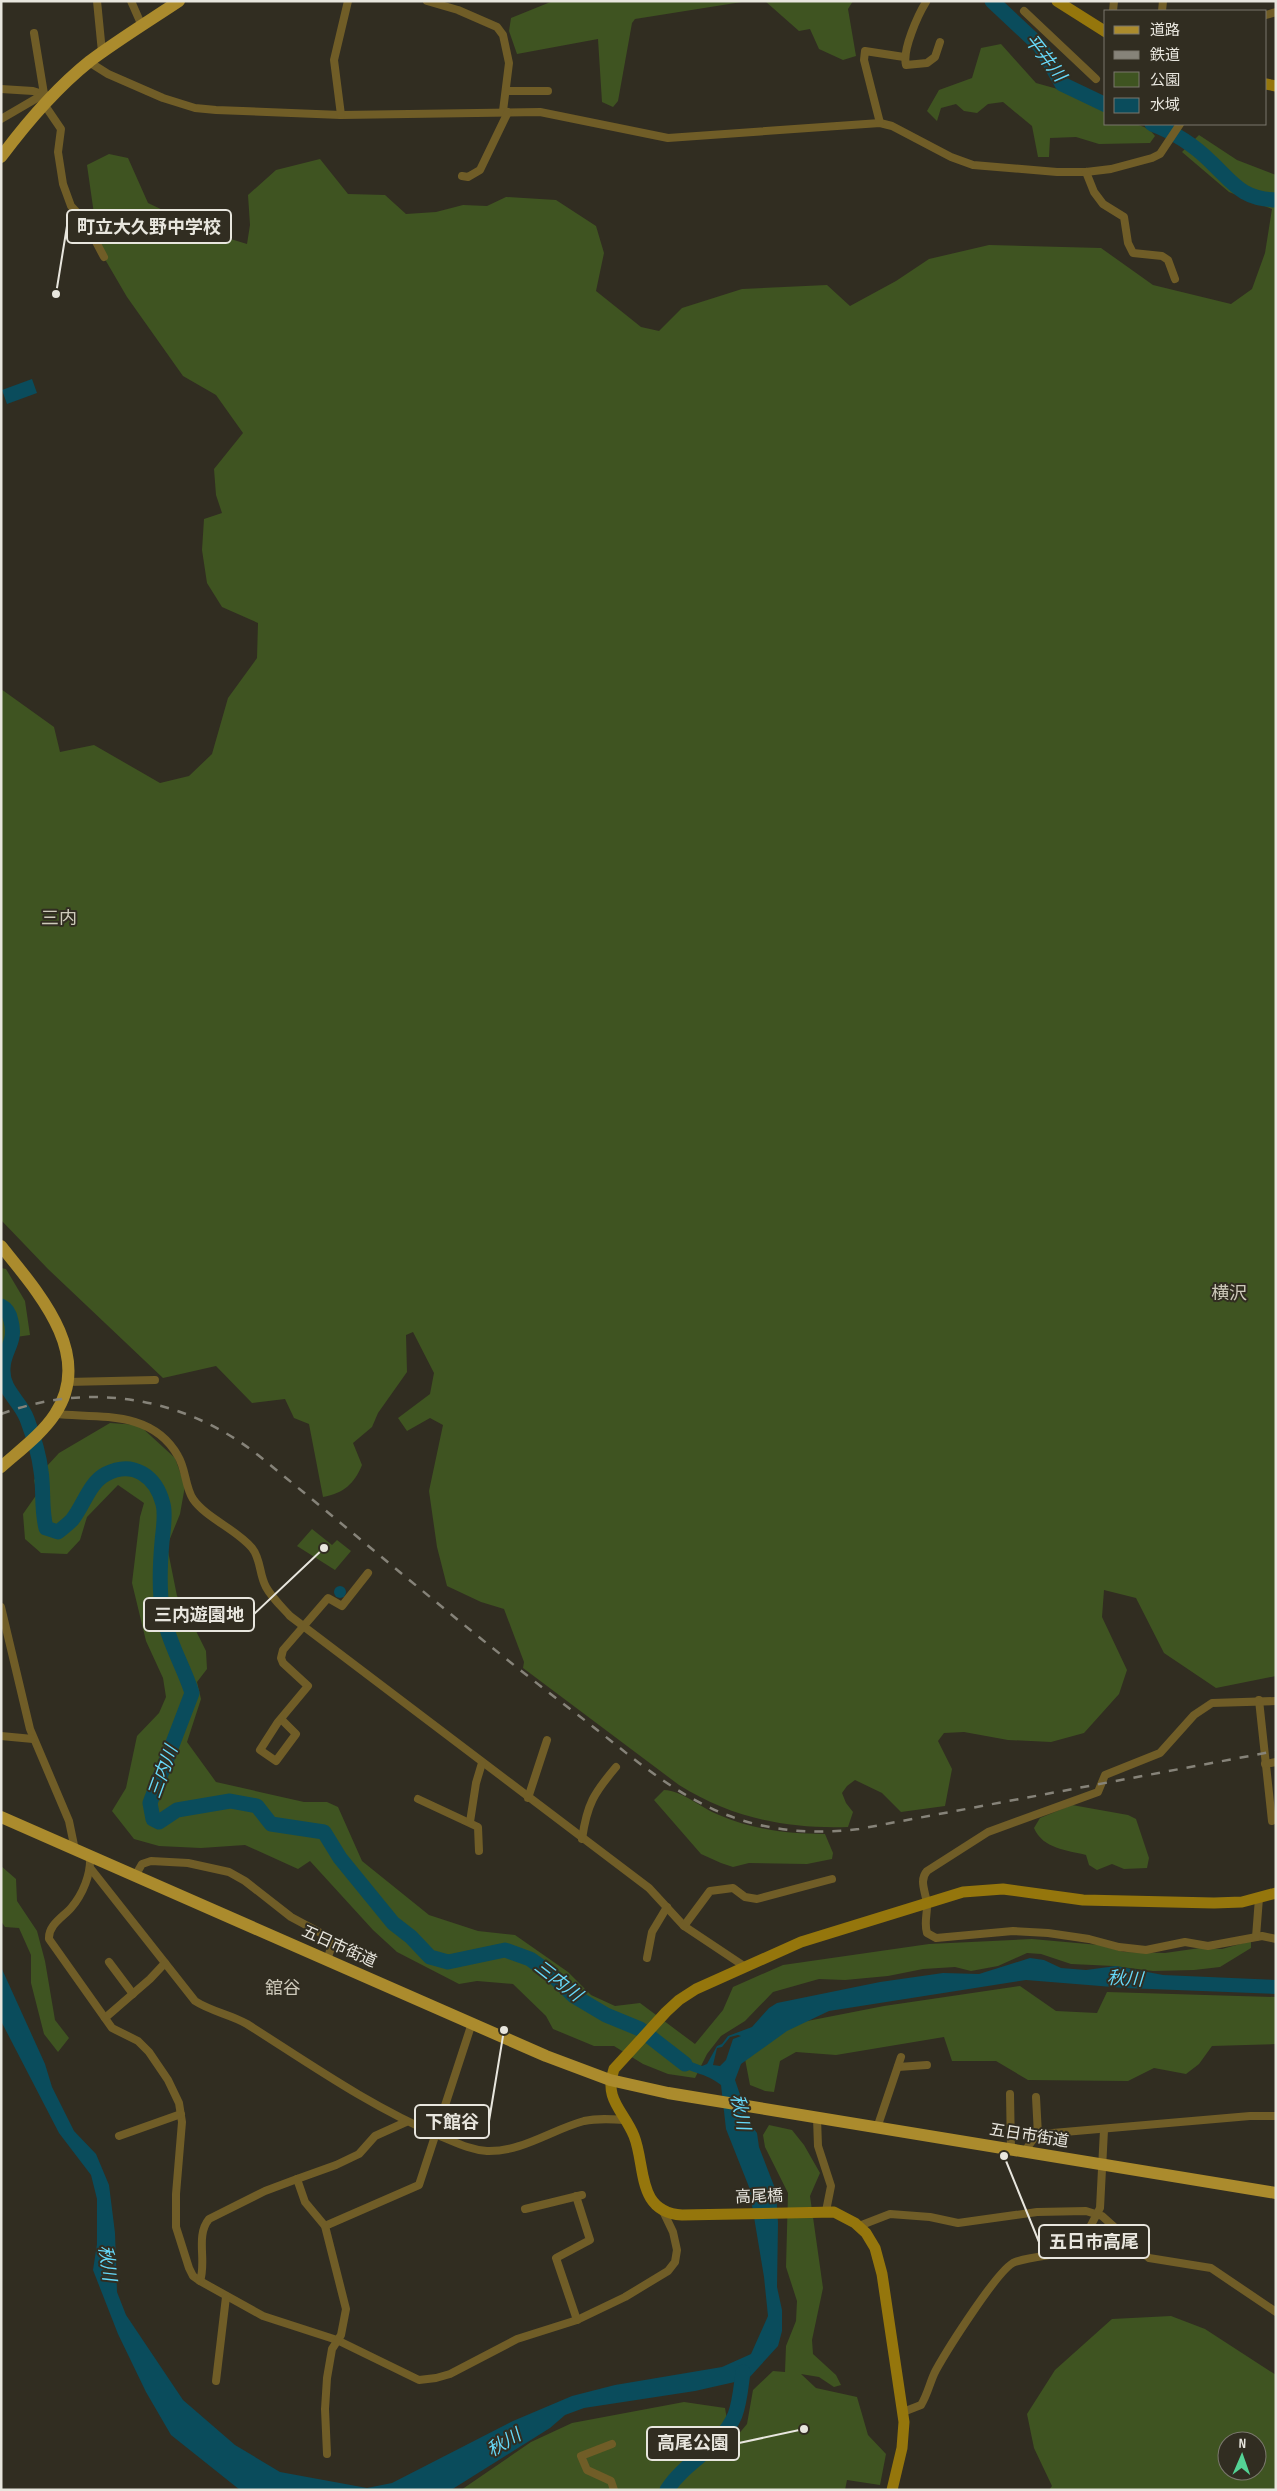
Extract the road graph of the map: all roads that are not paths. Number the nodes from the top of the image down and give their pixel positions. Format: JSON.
{"nodes":[{"id":1,"x":97,"y":1,"type":"edge"},
{"id":2,"x":131,"y":1,"type":"edge"},
{"id":3,"x":179,"y":1,"type":"edge"},
{"id":4,"x":348,"y":1,"type":"edge"},
{"id":5,"x":427,"y":1,"type":"edge"},
{"id":6,"x":1057,"y":1,"type":"edge"},
{"id":7,"x":926,"y":2,"type":"edge"},
{"id":8,"x":459,"y":5,"type":"edge"},
{"id":9,"x":1024,"y":11,"type":"dead end"},
{"id":10,"x":142,"y":26,"type":"junction"},
{"id":11,"x":1104,"y":31,"type":"edge"},
{"id":12,"x":34,"y":33,"type":"dead end"},
{"id":13,"x":940,"y":42,"type":"dead end"},
{"id":14,"x":102,"y":52,"type":"junction"},
{"id":15,"x":904,"y":57,"type":"junction"},
{"id":16,"x":89,"y":62,"type":"junction"},
{"id":17,"x":1096,"y":79,"type":"dead end"},
{"id":18,"x":1,"y":88,"type":"edge"},
{"id":19,"x":506,"y":91,"type":"junction"},
{"id":20,"x":548,"y":91,"type":"dead end"},
{"id":21,"x":46,"y":98,"type":"junction"},
{"id":22,"x":506,"y":111,"type":"junction"},
{"id":23,"x":341,"y":115,"type":"junction"},
{"id":24,"x":1,"y":119,"type":"edge"},
{"id":25,"x":880,"y":123,"type":"junction"},
{"id":26,"x":1179,"y":125,"type":"edge"},
{"id":27,"x":1,"y":157,"type":"edge"},
{"id":28,"x":1086,"y":172,"type":"junction"},
{"id":29,"x":462,"y":176,"type":"dead end"},
{"id":30,"x":104,"y":257,"type":"dead end"},
{"id":31,"x":1175,"y":279,"type":"dead end"},
{"id":32,"x":1,"y":1246,"type":"edge"},
{"id":33,"x":155,"y":1380,"type":"dead end"},
{"id":34,"x":67,"y":1382,"type":"junction"},
{"id":35,"x":55,"y":1414,"type":"junction"},
{"id":36,"x":1,"y":1467,"type":"edge"},
{"id":37,"x":368,"y":1573,"type":"dead end"},
{"id":38,"x":1,"y":1607,"type":"edge"},
{"id":39,"x":303,"y":1627,"type":"junction"},
{"id":40,"x":4,"y":1636,"type":"edge"},
{"id":41,"x":1259,"y":1700,"type":"junction"},
{"id":42,"x":1276,"y":1701,"type":"edge"},
{"id":43,"x":281,"y":1719,"type":"junction"},
{"id":44,"x":1,"y":1736,"type":"edge"},
{"id":45,"x":33,"y":1739,"type":"junction"},
{"id":46,"x":547,"y":1740,"type":"dead end"},
{"id":47,"x":1276,"y":1762,"type":"edge"},
{"id":48,"x":482,"y":1763,"type":"junction"},
{"id":49,"x":1265,"y":1764,"type":"junction"},
{"id":50,"x":616,"y":1767,"type":"dead end"},
{"id":51,"x":528,"y":1798,"type":"junction"},
{"id":52,"x":418,"y":1799,"type":"dead end"},
{"id":53,"x":1,"y":1818,"type":"edge"},
{"id":54,"x":1272,"y":1821,"type":"dead end"},
{"id":55,"x":470,"y":1822,"type":"junction"},
{"id":56,"x":582,"y":1839,"type":"junction"},
{"id":57,"x":75,"y":1850,"type":"junction"},
{"id":58,"x":479,"y":1851,"type":"dead end"},
{"id":59,"x":91,"y":1863,"type":"junction"},
{"id":60,"x":135,"y":1876,"type":"junction"},
{"id":61,"x":832,"y":1879,"type":"dead end"},
{"id":62,"x":1276,"y":1893,"type":"edge"},
{"id":63,"x":1259,"y":1898,"type":"junction"},
{"id":64,"x":927,"y":1903,"type":"junction"},
{"id":65,"x":667,"y":1907,"type":"junction"},
{"id":66,"x":684,"y":1926,"type":"junction"},
{"id":67,"x":1256,"y":1937,"type":"junction"},
{"id":68,"x":1276,"y":1938,"type":"edge"},
{"id":69,"x":646,"y":1958,"type":"dead end"},
{"id":70,"x":328,"y":1960,"type":"junction"},
{"id":71,"x":109,"y":1962,"type":"dead end"},
{"id":72,"x":165,"y":1963,"type":"junction"},
{"id":73,"x":744,"y":1966,"type":"junction"},
{"id":74,"x":133,"y":1994,"type":"junction"},
{"id":75,"x":105,"y":2018,"type":"junction"},
{"id":76,"x":472,"y":2023,"type":"junction"},
{"id":77,"x":901,"y":2058,"type":"dead end"},
{"id":78,"x":927,"y":2065,"type":"dead end"},
{"id":79,"x":898,"y":2067,"type":"junction"},
{"id":80,"x":610,"y":2080,"type":"junction"},
{"id":81,"x":1010,"y":2094,"type":"dead end"},
{"id":82,"x":1036,"y":2096,"type":"dead end"},
{"id":83,"x":182,"y":2114,"type":"junction"},
{"id":84,"x":1276,"y":2116,"type":"edge"},
{"id":85,"x":817,"y":2118,"type":"junction"},
{"id":86,"x":626,"y":2120,"type":"junction"},
{"id":87,"x":406,"y":2122,"type":"junction"},
{"id":88,"x":877,"y":2128,"type":"junction"},
{"id":89,"x":1104,"y":2130,"type":"junction"},
{"id":90,"x":435,"y":2134,"type":"junction"},
{"id":91,"x":1038,"y":2135,"type":"junction"},
{"id":92,"x":119,"y":2136,"type":"dead end"},
{"id":93,"x":1011,"y":2150,"type":"junction"},
{"id":94,"x":1024,"y":2152,"type":"junction"},
{"id":95,"x":1103,"y":2165,"type":"junction"},
{"id":96,"x":297,"y":2179,"type":"junction"},
{"id":97,"x":1276,"y":2193,"type":"edge"},
{"id":98,"x":525,"y":2209,"type":"dead end"},
{"id":99,"x":662,"y":2209,"type":"junction"},
{"id":100,"x":826,"y":2211,"type":"junction"},
{"id":101,"x":1097,"y":2214,"type":"junction"},
{"id":102,"x":325,"y":2226,"type":"junction"},
{"id":103,"x":859,"y":2226,"type":"junction"},
{"id":104,"x":200,"y":2281,"type":"junction"},
{"id":105,"x":226,"y":2297,"type":"junction"},
{"id":106,"x":1276,"y":2312,"type":"edge"},
{"id":107,"x":577,"y":2320,"type":"junction"},
{"id":108,"x":337,"y":2340,"type":"junction"},
{"id":109,"x":216,"y":2381,"type":"dead end"},
{"id":110,"x":903,"y":2412,"type":"junction"},
{"id":111,"x":612,"y":2444,"type":"dead end"},
{"id":112,"x":327,"y":2454,"type":"dead end"},
{"id":113,"x":614,"y":2490,"type":"edge"},
{"id":114,"x":892,"y":2490,"type":"edge"}],
"edges":[{"from":1,"to":14,"type":"street"},
{"from":2,"to":10,"type":"street"},
{"from":3,"to":10,"type":"main road"},
{"from":4,"to":23,"type":"street"},
{"from":5,"to":8,"type":"street"},
{"from":6,"to":11,"type":"street"},
{"from":7,"to":15,"type":"street"},
{"from":8,"to":19,"type":"street"},
{"from":9,"to":17,"type":"street"},
{"from":10,"to":14,"type":"main road"},
{"from":12,"to":21,"type":"street"},
{"from":13,"to":15,"type":"street"},
{"from":14,"to":16,"type":"main road"},
{"from":15,"to":25,"type":"street"},
{"from":16,"to":21,"type":"main road"},
{"from":16,"to":23,"type":"street"},
{"from":18,"to":21,"type":"street"},
{"from":19,"to":20,"type":"street"},
{"from":19,"to":22,"type":"street"},
{"from":21,"to":24,"type":"street"},
{"from":21,"to":27,"type":"main road"},
{"from":21,"to":30,"type":"street"},
{"from":22,"to":23,"type":"street"},
{"from":22,"to":25,"type":"street"},
{"from":22,"to":29,"type":"street"},
{"from":25,"to":28,"type":"street"},
{"from":26,"to":28,"type":"street"},
{"from":28,"to":31,"type":"street"},
{"from":32,"to":34,"type":"main road"},
{"from":33,"to":34,"type":"street"},
{"from":34,"to":35,"type":"main road"},
{"from":35,"to":36,"type":"main road"},
{"from":35,"to":39,"type":"street"},
{"from":37,"to":39,"type":"street"},
{"from":38,"to":40,"type":"street"},
{"from":39,"to":43,"type":"street"},
{"from":39,"to":48,"type":"street"},
{"from":40,"to":45,"type":"street"},
{"from":41,"to":42,"type":"street"},
{"from":41,"to":49,"type":"street"},
{"from":41,"to":64,"type":"street"},
{"from":43,"to":43,"type":"street"},
{"from":44,"to":45,"type":"street"},
{"from":45,"to":57,"type":"street"},
{"from":46,"to":51,"type":"street"},
{"from":47,"to":49,"type":"street"},
{"from":48,"to":51,"type":"street"},
{"from":48,"to":55,"type":"street"},
{"from":49,"to":54,"type":"street"},
{"from":50,"to":56,"type":"street"},
{"from":51,"to":56,"type":"street"},
{"from":52,"to":55,"type":"street"},
{"from":53,"to":57,"type":"main road","name":"五日市街道"},
{"from":55,"to":58,"type":"street"},
{"from":56,"to":65,"type":"street"},
{"from":57,"to":59,"type":"main road","name":"五日市街道"},
{"from":59,"to":60,"type":"main road","name":"五日市街道"},
{"from":59,"to":72,"type":"street"},
{"from":59,"to":75,"type":"street"},
{"from":60,"to":70,"type":"main road","name":"五日市街道"},
{"from":60,"to":70,"type":"street"},
{"from":61,"to":66,"type":"street"},
{"from":62,"to":63,"type":"street"},
{"from":63,"to":64,"type":"street"},
{"from":63,"to":67,"type":"street"},
{"from":64,"to":67,"type":"street"},
{"from":64,"to":73,"type":"street"},
{"from":65,"to":66,"type":"street"},
{"from":65,"to":69,"type":"street"},
{"from":66,"to":73,"type":"street"},
{"from":67,"to":68,"type":"street"},
{"from":70,"to":76,"type":"main road","name":"五日市街道"},
{"from":71,"to":74,"type":"street"},
{"from":72,"to":74,"type":"street"},
{"from":72,"to":87,"type":"street"},
{"from":73,"to":80,"type":"street"},
{"from":74,"to":75,"type":"street"},
{"from":75,"to":83,"type":"street"},
{"from":76,"to":80,"type":"main road","name":"五日市街道"},
{"from":76,"to":90,"type":"street"},
{"from":77,"to":79,"type":"street"},
{"from":78,"to":79,"type":"street"},
{"from":79,"to":88,"type":"street"},
{"from":80,"to":85,"type":"main road","name":"五日市街道"},
{"from":80,"to":86,"type":"street"},
{"from":81,"to":93,"type":"street"},
{"from":82,"to":91,"type":"street"},
{"from":83,"to":92,"type":"street"},
{"from":83,"to":104,"type":"street"},
{"from":84,"to":89,"type":"street"},
{"from":85,"to":88,"type":"main road","name":"五日市街道"},
{"from":85,"to":100,"type":"street"},
{"from":86,"to":90,"type":"street"},
{"from":86,"to":99,"type":"street"},
{"from":87,"to":90,"type":"street"},
{"from":87,"to":96,"type":"street"},
{"from":88,"to":93,"type":"main road","name":"五日市街道"},
{"from":89,"to":91,"type":"street"},
{"from":89,"to":95,"type":"street"},
{"from":90,"to":102,"type":"street"},
{"from":91,"to":94,"type":"street"},
{"from":93,"to":94,"type":"main road","name":"五日市街道"},
{"from":94,"to":95,"type":"main road","name":"五日市街道"},
{"from":95,"to":97,"type":"main road","name":"五日市街道"},
{"from":95,"to":101,"type":"street"},
{"from":96,"to":102,"type":"street"},
{"from":96,"to":104,"type":"street"},
{"from":98,"to":107,"type":"street"},
{"from":99,"to":100,"type":"street","name":"高尾橋"},
{"from":99,"to":107,"type":"street"},
{"from":100,"to":103,"type":"street"},
{"from":101,"to":103,"type":"street"},
{"from":101,"to":106,"type":"street"},
{"from":101,"to":110,"type":"street"},
{"from":102,"to":108,"type":"street"},
{"from":103,"to":110,"type":"street"},
{"from":104,"to":105,"type":"street"},
{"from":105,"to":108,"type":"street"},
{"from":105,"to":109,"type":"street"},
{"from":107,"to":108,"type":"street"},
{"from":108,"to":112,"type":"street"},
{"from":110,"to":114,"type":"street"},
{"from":111,"to":113,"type":"street"}]}
